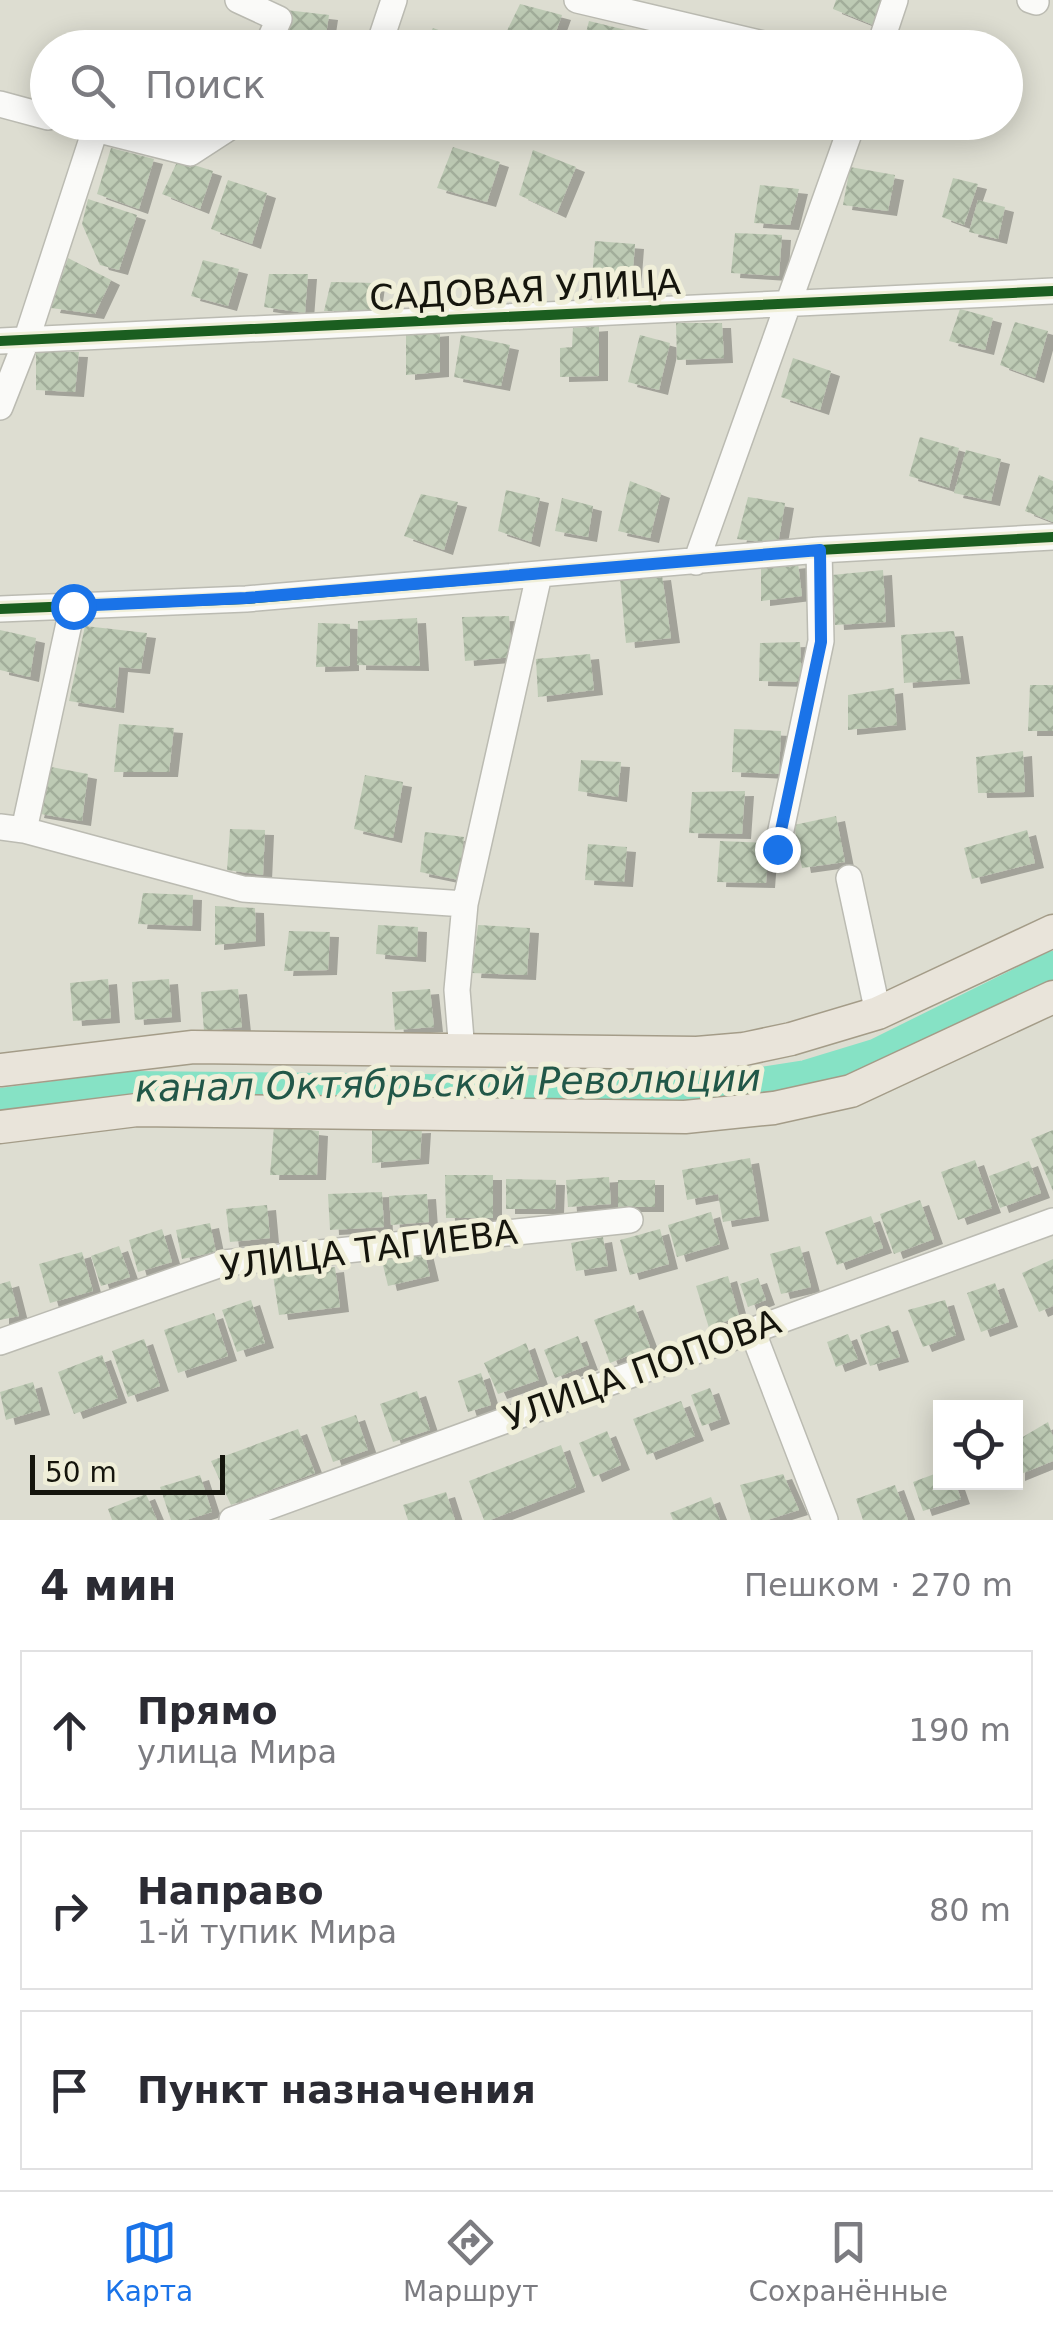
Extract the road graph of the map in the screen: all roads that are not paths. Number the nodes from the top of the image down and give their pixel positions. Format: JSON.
{"nodes":[{"id":1,"x":238,"y":0,"type":"edge"},
{"id":2,"x":394,"y":0,"type":"edge"},
{"id":3,"x":577,"y":0,"type":"edge"},
{"id":4,"x":895,"y":0,"type":"edge"},
{"id":5,"x":274,"y":30,"type":"edge"},
{"id":6,"x":384,"y":30,"type":"edge"},
{"id":7,"x":704,"y":30,"type":"edge"},
{"id":8,"x":885,"y":30,"type":"edge"},
{"id":9,"x":0,"y":104,"type":"edge"},
{"id":10,"x":30,"y":112,"type":"edge"},
{"id":11,"x":91,"y":140,"type":"edge"},
{"id":12,"x":136,"y":140,"type":"edge"},
{"id":13,"x":210,"y":140,"type":"edge"},
{"id":14,"x":847,"y":140,"type":"edge"},
{"id":15,"x":1053,"y":292,"type":"edge"},
{"id":16,"x":789,"y":306,"type":"junction"},
{"id":17,"x":13,"y":341,"type":"edge"},
{"id":18,"x":0,"y":408,"type":"edge"},
{"id":19,"x":1053,"y":538,"type":"edge"},
{"id":20,"x":820,"y":550,"type":"junction"},
{"id":21,"x":696,"y":562,"type":"junction"},
{"id":22,"x":540,"y":576,"type":"junction"},
{"id":23,"x":73,"y":606,"type":"junction"},
{"id":24,"x":0,"y":608,"type":"edge"},
{"id":25,"x":12,"y":829,"type":"edge"},
{"id":26,"x":777,"y":849,"type":"dead end"},
{"id":27,"x":849,"y":878,"type":"dead end"},
{"id":28,"x":465,"y":904,"type":"junction"},
{"id":29,"x":1053,"y":931,"type":"edge"},
{"id":30,"x":1053,"y":997,"type":"edge"},
{"id":31,"x":878,"y":1012,"type":"junction"},
{"id":32,"x":462,"y":1052,"type":"junction"},
{"id":33,"x":0,"y":1070,"type":"edge"},
{"id":34,"x":0,"y":1127,"type":"edge"},
{"id":35,"x":630,"y":1220,"type":"dead end"},
{"id":36,"x":1053,"y":1221,"type":"edge"},
{"id":37,"x":752,"y":1330,"type":"junction"},
{"id":38,"x":0,"y":1342,"type":"edge"},
{"id":39,"x":232,"y":1520,"type":"edge"},
{"id":40,"x":825,"y":1520,"type":"edge"}],
"edges":[{"from":1,"to":5,"type":"street"},
{"from":2,"to":6,"type":"street"},
{"from":3,"to":7,"type":"street"},
{"from":4,"to":8,"type":"street"},
{"from":9,"to":10,"type":"street"},
{"from":11,"to":17,"type":"street"},
{"from":12,"to":13,"type":"street"},
{"from":14,"to":16,"type":"street"},
{"from":15,"to":16,"type":"street","name":"САДОВАЯ УЛИЦА"},
{"from":16,"to":17,"type":"street","name":"САДОВАЯ УЛИЦА"},
{"from":16,"to":21,"type":"street"},
{"from":17,"to":18,"type":"street"},
{"from":19,"to":20,"type":"street"},
{"from":20,"to":21,"type":"street"},
{"from":20,"to":26,"type":"street"},
{"from":21,"to":22,"type":"street"},
{"from":22,"to":23,"type":"street"},
{"from":22,"to":28,"type":"street"},
{"from":23,"to":24,"type":"street"},
{"from":23,"to":25,"type":"street"},
{"from":25,"to":28,"type":"street"},
{"from":27,"to":31,"type":"street"},
{"from":28,"to":32,"type":"street"},
{"from":29,"to":31,"type":"main road"},
{"from":30,"to":34,"type":"main road"},
{"from":31,"to":32,"type":"main road"},
{"from":32,"to":33,"type":"main road"},
{"from":35,"to":38,"type":"street","name":"УЛИЦА ТАГИЕВА"},
{"from":36,"to":37,"type":"street","name":"УЛИЦА ПОПОВА"},
{"from":37,"to":39,"type":"street","name":"УЛИЦА ПОПОВА"},
{"from":37,"to":40,"type":"street"}]}
